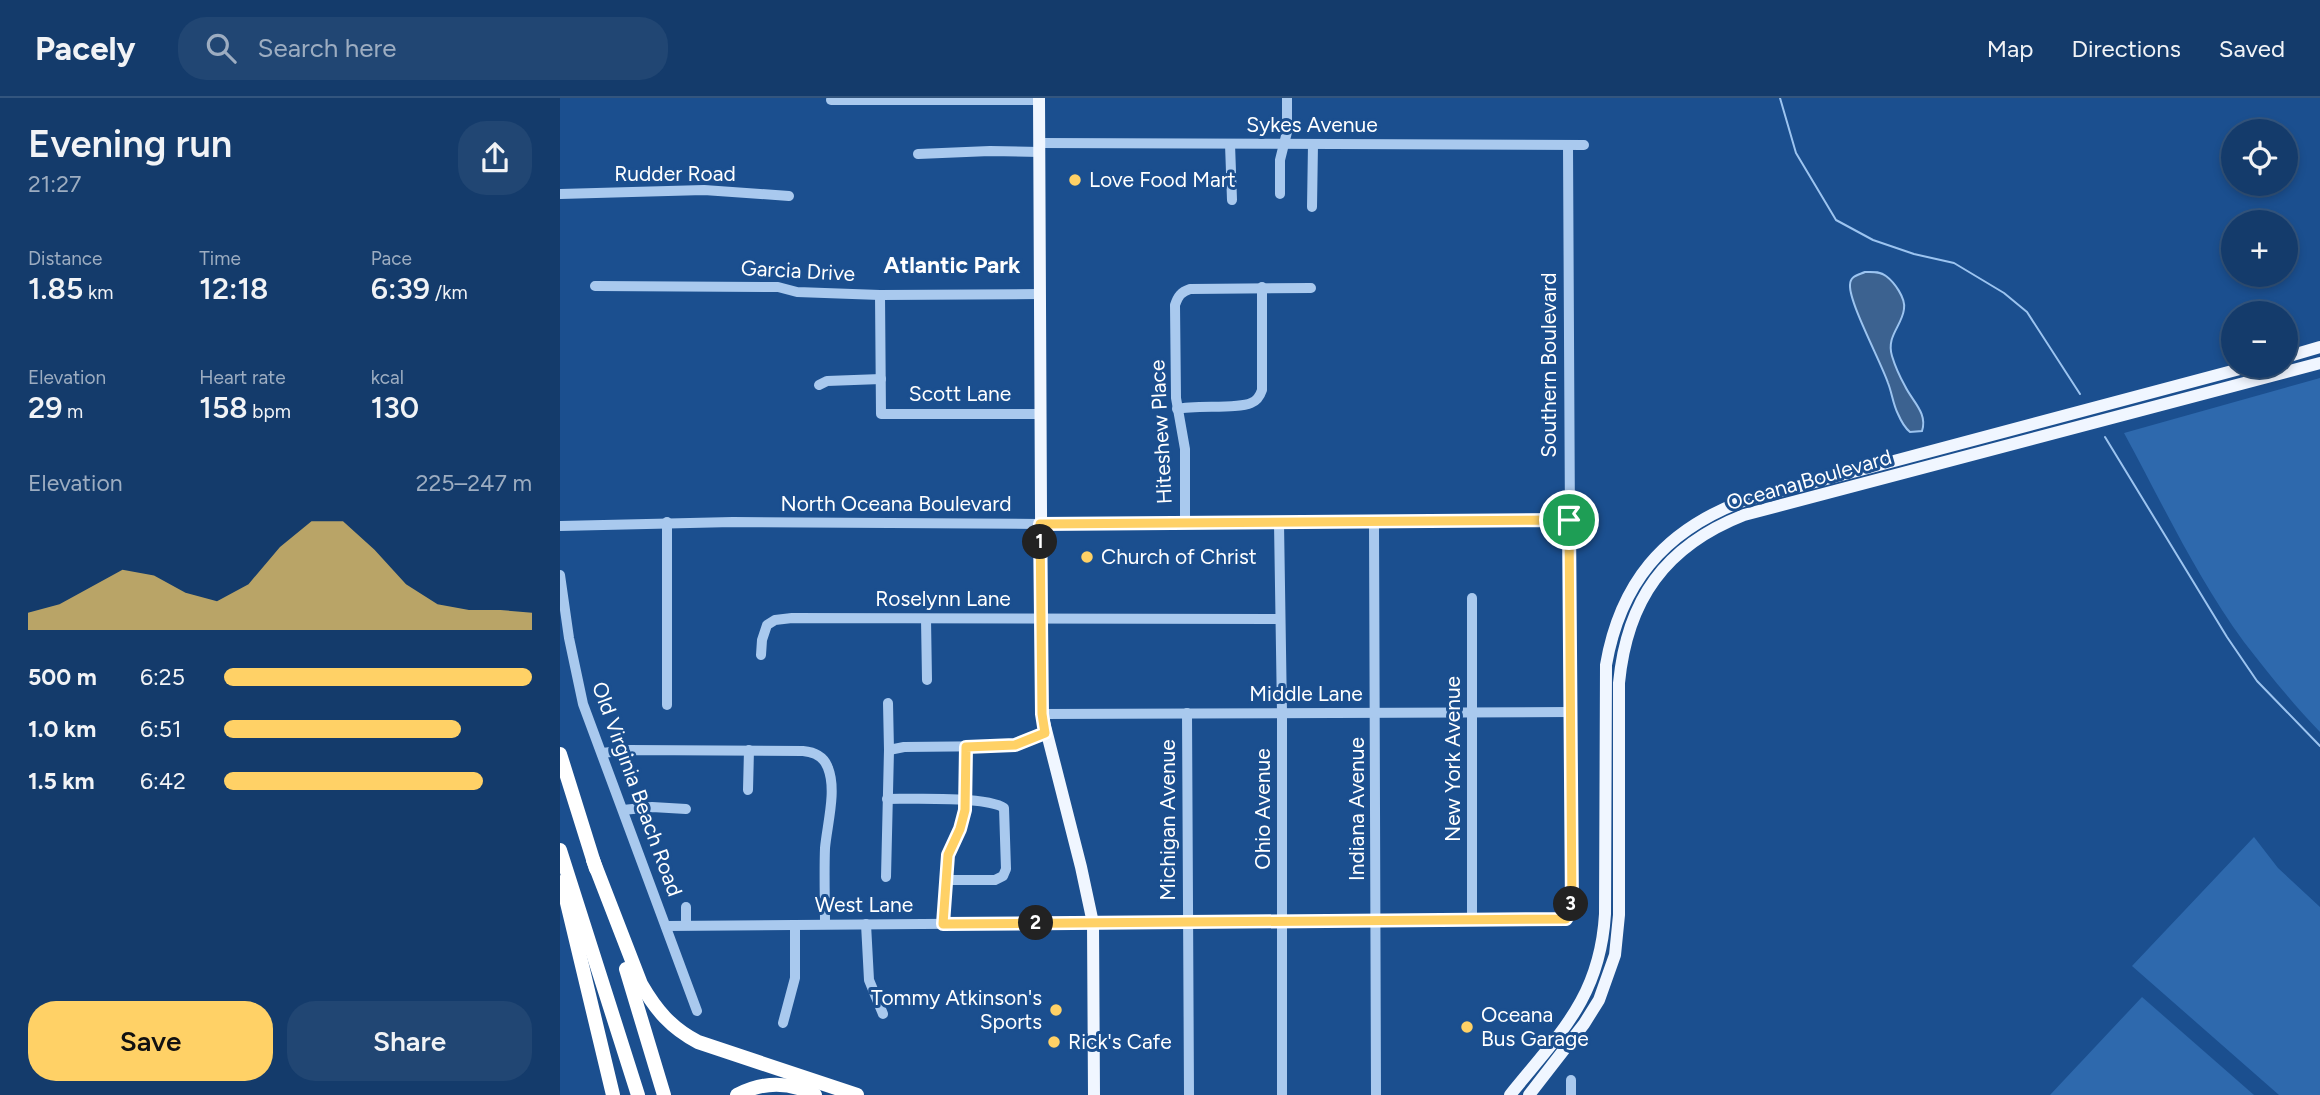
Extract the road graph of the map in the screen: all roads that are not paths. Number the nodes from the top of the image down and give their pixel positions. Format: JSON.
{"nodes":[{"id":1,"x":1287,"y":98,"type":"edge"},
{"id":2,"x":1039,"y":99,"type":"edge"},
{"id":3,"x":831,"y":100,"type":"edge"},
{"id":4,"x":1230,"y":144,"type":"junction"},
{"id":5,"x":1282,"y":144,"type":"junction"},
{"id":6,"x":1313,"y":144,"type":"junction"},
{"id":7,"x":1584,"y":145,"type":"dead end"},
{"id":8,"x":1568,"y":146,"type":"junction"},
{"id":9,"x":1040,"y":148,"type":"junction"},
{"id":10,"x":918,"y":154,"type":"dead end"},
{"id":11,"x":560,"y":194,"type":"edge"},
{"id":12,"x":1280,"y":194,"type":"dead end"},
{"id":13,"x":789,"y":196,"type":"dead end"},
{"id":14,"x":1232,"y":200,"type":"dead end"},
{"id":15,"x":1312,"y":207,"type":"dead end"},
{"id":16,"x":596,"y":286,"type":"dead end"},
{"id":17,"x":1262,"y":287,"type":"junction"},
{"id":18,"x":1311,"y":288,"type":"dead end"},
{"id":19,"x":1040,"y":293,"type":"junction"},
{"id":20,"x":880,"y":295,"type":"junction"},
{"id":21,"x":2320,"y":347,"type":"edge"},
{"id":22,"x":2298,"y":353,"type":"edge"},
{"id":23,"x":2320,"y":363,"type":"edge"},
{"id":24,"x":2221,"y":374,"type":"edge"},
{"id":25,"x":881,"y":379,"type":"junction"},
{"id":26,"x":819,"y":385,"type":"dead end"},
{"id":27,"x":1177,"y":409,"type":"junction"},
{"id":28,"x":1040,"y":414,"type":"junction"},
{"id":29,"x":1891,"y":461,"type":"junction"},
{"id":30,"x":1894,"y":475,"type":"junction"},
{"id":31,"x":1569,"y":520,"type":"junction"},
{"id":32,"x":667,"y":522,"type":"junction"},
{"id":33,"x":1374,"y":522,"type":"junction"},
{"id":34,"x":1185,"y":523,"type":"junction"},
{"id":35,"x":1279,"y":523,"type":"junction"},
{"id":36,"x":1040,"y":524,"type":"junction"},
{"id":37,"x":560,"y":526,"type":"edge"},
{"id":38,"x":1660,"y":552,"type":"junction"},
{"id":39,"x":1669,"y":562,"type":"junction"},
{"id":40,"x":560,"y":575,"type":"edge"},
{"id":41,"x":1472,"y":598,"type":"dead end"},
{"id":42,"x":1041,"y":618,"type":"junction"},
{"id":43,"x":926,"y":619,"type":"junction"},
{"id":44,"x":1279,"y":619,"type":"junction"},
{"id":45,"x":761,"y":655,"type":"dead end"},
{"id":46,"x":927,"y":680,"type":"dead end"},
{"id":47,"x":888,"y":703,"type":"dead end"},
{"id":48,"x":667,"y":705,"type":"dead end"},
{"id":49,"x":1472,"y":712,"type":"junction"},
{"id":50,"x":1571,"y":712,"type":"junction"},
{"id":51,"x":1187,"y":713,"type":"junction"},
{"id":52,"x":1282,"y":713,"type":"junction"},
{"id":53,"x":1376,"y":713,"type":"junction"},
{"id":54,"x":1042,"y":714,"type":"junction"},
{"id":55,"x":1045,"y":733,"type":"junction"},
{"id":56,"x":966,"y":747,"type":"junction"},
{"id":57,"x":749,"y":750,"type":"junction"},
{"id":58,"x":889,"y":750,"type":"junction"},
{"id":59,"x":602,"y":753,"type":"junction"},
{"id":60,"x":560,"y":754,"type":"edge"},
{"id":61,"x":748,"y":790,"type":"dead end"},
{"id":62,"x":887,"y":799,"type":"junction"},
{"id":63,"x":966,"y":800,"type":"junction"},
{"id":64,"x":686,"y":809,"type":"dead end"},
{"id":65,"x":623,"y":810,"type":"junction"},
{"id":66,"x":560,"y":850,"type":"edge"},
{"id":67,"x":593,"y":860,"type":"junction"},
{"id":68,"x":560,"y":874,"type":"edge"},
{"id":69,"x":886,"y":877,"type":"dead end"},
{"id":70,"x":945,"y":880,"type":"junction"},
{"id":71,"x":687,"y":907,"type":"dead end"},
{"id":72,"x":1566,"y":919,"type":"joint"},
{"id":73,"x":1376,"y":920,"type":"junction"},
{"id":74,"x":1472,"y":920,"type":"junction"},
{"id":75,"x":1282,"y":921,"type":"junction"},
{"id":76,"x":1187,"y":922,"type":"junction"},
{"id":77,"x":1093,"y":923,"type":"junction"},
{"id":78,"x":825,"y":924,"type":"junction"},
{"id":79,"x":866,"y":924,"type":"junction"},
{"id":80,"x":943,"y":924,"type":"junction"},
{"id":81,"x":686,"y":925,"type":"junction"},
{"id":82,"x":795,"y":925,"type":"junction"},
{"id":83,"x":666,"y":926,"type":"junction"},
{"id":84,"x":697,"y":1012,"type":"dead end"},
{"id":85,"x":883,"y":1014,"type":"dead end"},
{"id":86,"x":783,"y":1023,"type":"dead end"},
{"id":87,"x":1571,"y":1080,"type":"dead end"},
{"id":88,"x":612,"y":1095,"type":"edge"},
{"id":89,"x":638,"y":1095,"type":"edge"},
{"id":90,"x":664,"y":1095,"type":"edge"},
{"id":91,"x":737,"y":1095,"type":"edge"},
{"id":92,"x":815,"y":1095,"type":"edge"},
{"id":93,"x":857,"y":1095,"type":"edge"},
{"id":94,"x":1094,"y":1095,"type":"edge"},
{"id":95,"x":1189,"y":1095,"type":"edge"},
{"id":96,"x":1282,"y":1095,"type":"edge"},
{"id":97,"x":1376,"y":1095,"type":"edge"},
{"id":98,"x":1510,"y":1095,"type":"edge"},
{"id":99,"x":1529,"y":1095,"type":"edge"},
{"id":100,"x":1571,"y":1095,"type":"edge"}],
"edges":[{"from":1,"to":5,"type":"street"},
{"from":2,"to":3,"type":"street"},
{"from":2,"to":9,"type":"main road"},
{"from":4,"to":5,"type":"street","name":"Sykes Avenue"},
{"from":4,"to":9,"type":"street","name":"Sykes Avenue"},
{"from":4,"to":14,"type":"street"},
{"from":5,"to":6,"type":"street","name":"Sykes Avenue"},
{"from":5,"to":12,"type":"street"},
{"from":6,"to":8,"type":"street","name":"Sykes Avenue"},
{"from":6,"to":15,"type":"street"},
{"from":7,"to":8,"type":"street","name":"Sykes Avenue"},
{"from":8,"to":31,"type":"street","name":"Southern Boulevard"},
{"from":9,"to":10,"type":"street","name":"Sykes Avenue"},
{"from":9,"to":19,"type":"main road"},
{"from":11,"to":13,"type":"street","name":"Rudder Road"},
{"from":16,"to":20,"type":"street","name":"Garcia Drive"},
{"from":17,"to":18,"type":"street"},
{"from":17,"to":27,"type":"street"},
{"from":17,"to":27,"type":"street","name":"Hiteshew Place"},
{"from":19,"to":20,"type":"street","name":"Garcia Drive"},
{"from":19,"to":28,"type":"main road"},
{"from":20,"to":25,"type":"street"},
{"from":21,"to":22,"type":"main road"},
{"from":23,"to":30,"type":"main road","name":"Oceana Boulevard"},
{"from":24,"to":29,"type":"main road","name":"Oceana Boulevard"},
{"from":25,"to":26,"type":"street"},
{"from":25,"to":28,"type":"street","name":"Scott Lane"},
{"from":27,"to":34,"type":"street","name":"Hiteshew Place"},
{"from":28,"to":36,"type":"main road"},
{"from":29,"to":30,"type":"main road"},
{"from":29,"to":38,"type":"main road","name":"Oceana Boulevard"},
{"from":30,"to":39,"type":"main road","name":"Oceana Boulevard"},
{"from":31,"to":33,"type":"street","name":"North Oceana Boulevard"},
{"from":31,"to":50,"type":"street","name":"Southern Boulevard"},
{"from":32,"to":36,"type":"street","name":"North Oceana Boulevard"},
{"from":32,"to":37,"type":"street","name":"North Oceana Boulevard"},
{"from":32,"to":48,"type":"street"},
{"from":33,"to":35,"type":"street","name":"North Oceana Boulevard"},
{"from":33,"to":53,"type":"street","name":"Indiana Avenue"},
{"from":34,"to":35,"type":"street","name":"North Oceana Boulevard"},
{"from":34,"to":36,"type":"street","name":"North Oceana Boulevard"},
{"from":35,"to":44,"type":"street","name":"Ohio Avenue"},
{"from":36,"to":42,"type":"main road"},
{"from":38,"to":39,"type":"main road"},
{"from":38,"to":98,"type":"main road","name":"Oceana Boulevard"},
{"from":39,"to":99,"type":"main road","name":"Oceana Boulevard"},
{"from":40,"to":59,"type":"street","name":"Old Virginia Beach Road"},
{"from":41,"to":49,"type":"street","name":"New York Avenue"},
{"from":42,"to":43,"type":"street","name":"Roselynn Lane"},
{"from":42,"to":44,"type":"street","name":"Roselynn Lane"},
{"from":42,"to":54,"type":"main road"},
{"from":43,"to":45,"type":"street","name":"Roselynn Lane"},
{"from":43,"to":46,"type":"street"},
{"from":44,"to":52,"type":"street","name":"Ohio Avenue"},
{"from":47,"to":58,"type":"street"},
{"from":49,"to":50,"type":"street","name":"Middle Lane"},
{"from":49,"to":53,"type":"street","name":"Middle Lane"},
{"from":49,"to":74,"type":"street","name":"New York Avenue"},
{"from":50,"to":72,"type":"street","name":"Southern Boulevard"},
{"from":51,"to":52,"type":"street","name":"Middle Lane"},
{"from":51,"to":54,"type":"street","name":"Middle Lane"},
{"from":51,"to":76,"type":"street","name":"Michigan Avenue"},
{"from":52,"to":53,"type":"street","name":"Middle Lane"},
{"from":52,"to":75,"type":"street","name":"Ohio Avenue"},
{"from":53,"to":73,"type":"street","name":"Indiana Avenue"},
{"from":54,"to":55,"type":"main road"},
{"from":55,"to":56,"type":"street"},
{"from":55,"to":77,"type":"main road"},
{"from":56,"to":58,"type":"street"},
{"from":56,"to":63,"type":"street"},
{"from":57,"to":59,"type":"street"},
{"from":57,"to":61,"type":"street"},
{"from":57,"to":78,"type":"street"},
{"from":58,"to":62,"type":"street"},
{"from":59,"to":65,"type":"street","name":"Old Virginia Beach Road"},
{"from":60,"to":67,"type":"highway"},
{"from":62,"to":63,"type":"street"},
{"from":62,"to":69,"type":"street"},
{"from":63,"to":70,"type":"street"},
{"from":63,"to":70,"type":"street"},
{"from":64,"to":65,"type":"street"},
{"from":65,"to":83,"type":"street","name":"Old Virginia Beach Road"},
{"from":66,"to":89,"type":"highway"},
{"from":67,"to":90,"type":"highway"},
{"from":67,"to":93,"type":"highway"},
{"from":68,"to":88,"type":"highway"},
{"from":70,"to":80,"type":"street"},
{"from":71,"to":81,"type":"street"},
{"from":72,"to":74,"type":"street","name":"West Lane"},
{"from":73,"to":74,"type":"street","name":"West Lane"},
{"from":73,"to":75,"type":"street","name":"West Lane"},
{"from":73,"to":97,"type":"street","name":"Indiana Avenue"},
{"from":75,"to":76,"type":"street","name":"West Lane"},
{"from":75,"to":96,"type":"street","name":"Ohio Avenue"},
{"from":76,"to":77,"type":"street","name":"West Lane"},
{"from":76,"to":95,"type":"street","name":"Michigan Avenue"},
{"from":77,"to":80,"type":"street","name":"West Lane"},
{"from":77,"to":94,"type":"main road"},
{"from":78,"to":79,"type":"street","name":"West Lane"},
{"from":78,"to":82,"type":"street","name":"West Lane"},
{"from":79,"to":80,"type":"street","name":"West Lane"},
{"from":79,"to":85,"type":"street"},
{"from":81,"to":82,"type":"street","name":"West Lane"},
{"from":81,"to":83,"type":"street","name":"West Lane"},
{"from":82,"to":86,"type":"street"},
{"from":83,"to":84,"type":"street","name":"Old Virginia Beach Road"},
{"from":87,"to":100,"type":"street"},
{"from":91,"to":92,"type":"highway"}]}
